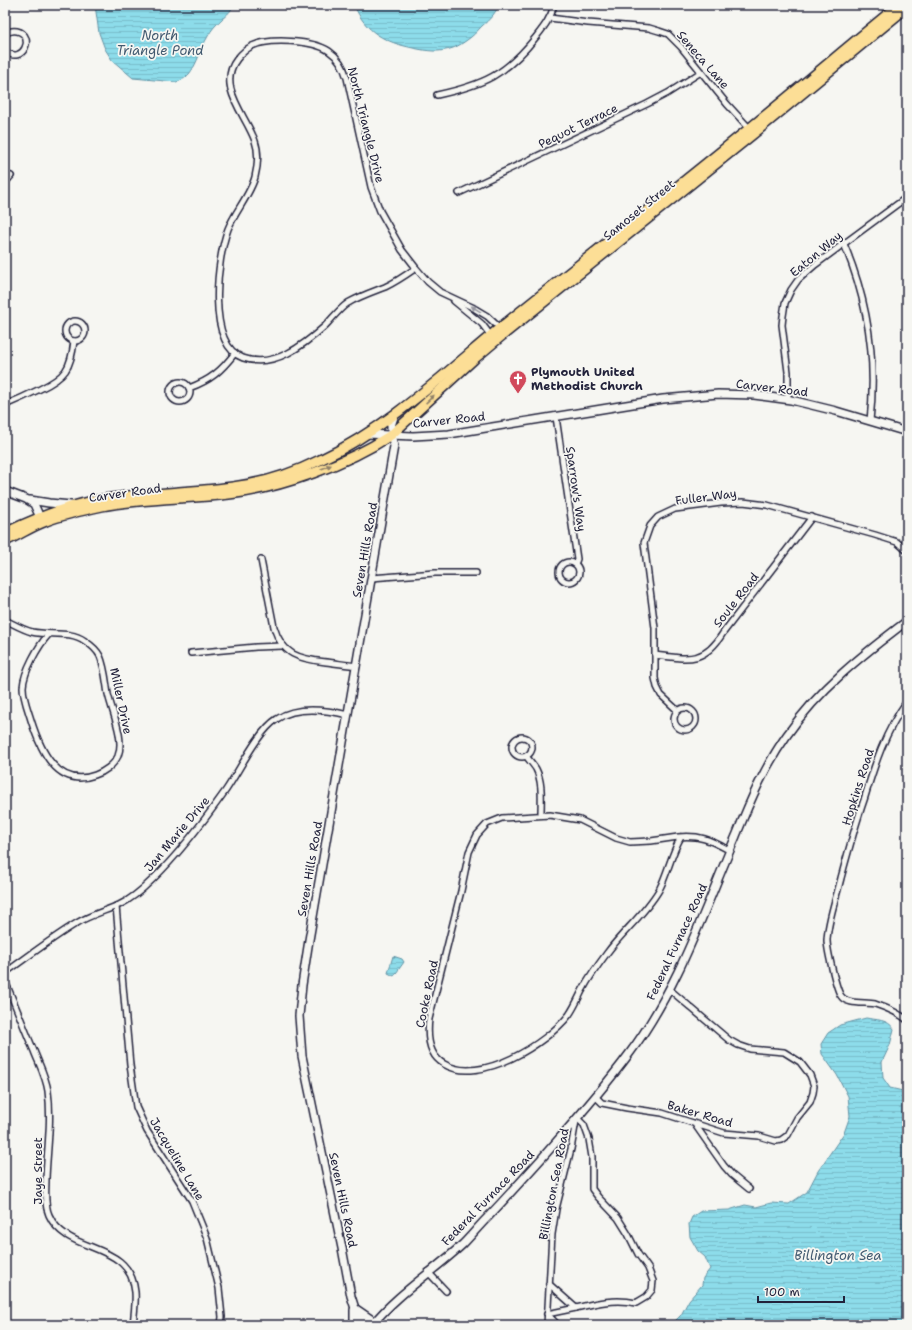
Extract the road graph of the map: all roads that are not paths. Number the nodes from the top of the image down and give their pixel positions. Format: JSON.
{"nodes":[{"id":1,"x":554,"y":5,"type":"edge"},
{"id":2,"x":899,"y":5,"type":"edge"},
{"id":3,"x":907,"y":7,"type":"edge"},
{"id":4,"x":550,"y":18,"type":"junction"},
{"id":5,"x":5,"y":34,"type":"edge"},
{"id":6,"x":5,"y":51,"type":"edge"},
{"id":7,"x":701,"y":72,"type":"junction"},
{"id":8,"x":437,"y":95,"type":"dead end"},
{"id":9,"x":752,"y":131,"type":"junction"},
{"id":10,"x":12,"y":176,"type":"dead end"},
{"id":11,"x":5,"y":183,"type":"edge"},
{"id":12,"x":460,"y":193,"type":"dead end"},
{"id":13,"x":907,"y":197,"type":"edge"},
{"id":14,"x":844,"y":244,"type":"junction"},
{"id":15,"x":416,"y":268,"type":"junction"},
{"id":16,"x":448,"y":296,"type":"junction"},
{"id":17,"x":503,"y":330,"type":"junction"},
{"id":18,"x":492,"y":339,"type":"junction"},
{"id":19,"x":74,"y":341,"type":"junction"},
{"id":20,"x":235,"y":353,"type":"junction"},
{"id":21,"x":189,"y":388,"type":"dead end"},
{"id":22,"x":788,"y":400,"type":"junction"},
{"id":23,"x":5,"y":405,"type":"edge"},
{"id":24,"x":395,"y":414,"type":"junction"},
{"id":25,"x":556,"y":417,"type":"junction"},
{"id":26,"x":870,"y":421,"type":"junction"},
{"id":27,"x":907,"y":432,"type":"edge"},
{"id":28,"x":367,"y":434,"type":"junction"},
{"id":29,"x":391,"y":435,"type":"junction"},
{"id":30,"x":5,"y":491,"type":"edge"},
{"id":31,"x":26,"y":499,"type":"junction"},
{"id":32,"x":77,"y":505,"type":"junction"},
{"id":33,"x":812,"y":517,"type":"junction"},
{"id":34,"x":41,"y":520,"type":"junction"},
{"id":35,"x":5,"y":533,"type":"edge"},
{"id":36,"x":5,"y":541,"type":"edge"},
{"id":37,"x":907,"y":551,"type":"edge"},
{"id":38,"x":261,"y":560,"type":"dead end"},
{"id":39,"x":575,"y":564,"type":"dead end"},
{"id":40,"x":476,"y":573,"type":"dead end"},
{"id":41,"x":371,"y":578,"type":"junction"},
{"id":42,"x":5,"y":619,"type":"edge"},
{"id":43,"x":907,"y":621,"type":"edge"},
{"id":44,"x":49,"y":634,"type":"junction"},
{"id":45,"x":283,"y":646,"type":"junction"},
{"id":46,"x":191,"y":653,"type":"dead end"},
{"id":47,"x":655,"y":655,"type":"junction"},
{"id":48,"x":357,"y":666,"type":"junction"},
{"id":49,"x":907,"y":701,"type":"edge"},
{"id":50,"x":677,"y":710,"type":"junction"},
{"id":51,"x":348,"y":715,"type":"junction"},
{"id":52,"x":526,"y":756,"type":"junction"},
{"id":53,"x":540,"y":814,"type":"junction"},
{"id":54,"x":680,"y":837,"type":"junction"},
{"id":55,"x":729,"y":850,"type":"junction"},
{"id":56,"x":116,"y":906,"type":"junction"},
{"id":57,"x":5,"y":973,"type":"edge"},
{"id":58,"x":5,"y":981,"type":"edge"},
{"id":59,"x":669,"y":989,"type":"junction"},
{"id":60,"x":907,"y":1020,"type":"edge"},
{"id":61,"x":596,"y":1097,"type":"junction"},
{"id":62,"x":577,"y":1118,"type":"junction"},
{"id":63,"x":694,"y":1124,"type":"junction"},
{"id":64,"x":749,"y":1188,"type":"dead end"},
{"id":65,"x":428,"y":1272,"type":"junction"},
{"id":66,"x":549,"y":1284,"type":"junction"},
{"id":67,"x":446,"y":1291,"type":"dead end"},
{"id":68,"x":354,"y":1308,"type":"junction"},
{"id":69,"x":576,"y":1308,"type":"junction"},
{"id":70,"x":547,"y":1314,"type":"junction"},
{"id":71,"x":373,"y":1323,"type":"edge"},
{"id":72,"x":133,"y":1325,"type":"edge"},
{"id":73,"x":221,"y":1325,"type":"edge"},
{"id":74,"x":354,"y":1325,"type":"edge"},
{"id":75,"x":366,"y":1325,"type":"edge"},
{"id":76,"x":547,"y":1325,"type":"edge"},
{"id":77,"x":558,"y":1325,"type":"edge"}],
"edges":[{"from":1,"to":4,"type":"street"},
{"from":2,"to":9,"type":"highway","name":"Samoset Street"},
{"from":3,"to":9,"type":"highway","name":"Samoset Street"},
{"from":4,"to":7,"type":"street","name":"Seneca Lane"},
{"from":4,"to":8,"type":"street"},
{"from":5,"to":6,"type":"street"},
{"from":7,"to":9,"type":"street","name":"Seneca Lane"},
{"from":7,"to":12,"type":"street","name":"Pequot Terrace"},
{"from":9,"to":17,"type":"highway","name":"Samoset Street"},
{"from":10,"to":11,"type":"street"},
{"from":13,"to":14,"type":"street","name":"Eaton Way"},
{"from":14,"to":22,"type":"street","name":"Eaton Way"},
{"from":14,"to":26,"type":"street"},
{"from":15,"to":16,"type":"street","name":"North Triangle Drive"},
{"from":15,"to":20,"type":"street"},
{"from":15,"to":20,"type":"street","name":"North Triangle Drive"},
{"from":17,"to":16,"type":"street","name":"North Triangle Drive","one_way":true},
{"from":16,"to":18,"type":"street","name":"North Triangle Drive"},
{"from":17,"to":18,"type":"highway","name":"Samoset Street"},
{"from":18,"to":24,"type":"highway","name":"Samoset Street"},
{"from":29,"to":18,"type":"highway","name":"Samoset Street","one_way":true},
{"from":19,"to":19,"type":"street"},
{"from":19,"to":23,"type":"street"},
{"from":20,"to":21,"type":"street"},
{"from":22,"to":25,"type":"street","name":"Carver Road"},
{"from":22,"to":26,"type":"street","name":"Carver Road"},
{"from":24,"to":28,"type":"highway","name":"Carver Road"},
{"from":24,"to":29,"type":"street","name":"Seven Hills Road"},
{"from":25,"to":29,"type":"street","name":"Carver Road"},
{"from":25,"to":39,"type":"street","name":"Sparrow's Way"},
{"from":26,"to":27,"type":"street","name":"Carver Road"},
{"from":28,"to":29,"type":"street"},
{"from":28,"to":32,"type":"highway","name":"Carver Road"},
{"from":34,"to":29,"type":"highway","name":"Carver Road","one_way":true},
{"from":29,"to":41,"type":"street","name":"Seven Hills Road"},
{"from":30,"to":31,"type":"street"},
{"from":31,"to":32,"type":"street"},
{"from":31,"to":34,"type":"street"},
{"from":32,"to":34,"type":"highway","name":"Carver Road"},
{"from":33,"to":37,"type":"street","name":"Fuller Way"},
{"from":33,"to":47,"type":"street","name":"Soule Road"},
{"from":33,"to":47,"type":"street","name":"Fuller Way"},
{"from":34,"to":35,"type":"highway","name":"Carver Road"},
{"from":34,"to":36,"type":"highway","name":"Carver Road"},
{"from":38,"to":45,"type":"street"},
{"from":40,"to":41,"type":"street"},
{"from":41,"to":48,"type":"street","name":"Seven Hills Road"},
{"from":42,"to":44,"type":"street","name":"Miller Drive"},
{"from":43,"to":55,"type":"street","name":"Federal Furnace Road"},
{"from":44,"to":44,"type":"street","name":"Miller Drive"},
{"from":45,"to":46,"type":"street"},
{"from":45,"to":48,"type":"street"},
{"from":47,"to":50,"type":"street","name":"Fuller Way"},
{"from":48,"to":51,"type":"street","name":"Seven Hills Road"},
{"from":49,"to":60,"type":"street","name":"Hopkins Road"},
{"from":50,"to":50,"type":"street"},
{"from":51,"to":56,"type":"street","name":"Jan Marie Drive"},
{"from":51,"to":68,"type":"street","name":"Seven Hills Road"},
{"from":52,"to":52,"type":"street"},
{"from":52,"to":53,"type":"street"},
{"from":53,"to":54,"type":"street","name":"Cooke Road"},
{"from":53,"to":54,"type":"street","name":"Cooke Road"},
{"from":54,"to":55,"type":"street","name":"Cooke Road"},
{"from":55,"to":59,"type":"street","name":"Federal Furnace Road"},
{"from":56,"to":57,"type":"street","name":"Jan Marie Drive"},
{"from":56,"to":73,"type":"street","name":"Jacqueline Lane"},
{"from":58,"to":72,"type":"street","name":"Jaye Street"},
{"from":59,"to":61,"type":"street","name":"Federal Furnace Road"},
{"from":59,"to":63,"type":"street","name":"Baker Road"},
{"from":61,"to":62,"type":"street","name":"Federal Furnace Road"},
{"from":61,"to":63,"type":"street","name":"Baker Road"},
{"from":62,"to":65,"type":"street","name":"Federal Furnace Road"},
{"from":62,"to":66,"type":"street","name":"Billington Sea Road"},
{"from":62,"to":69,"type":"street"},
{"from":63,"to":64,"type":"street"},
{"from":65,"to":67,"type":"street"},
{"from":65,"to":71,"type":"street","name":"Federal Furnace Road"},
{"from":66,"to":69,"type":"street"},
{"from":66,"to":70,"type":"street","name":"Billington Sea Road"},
{"from":68,"to":71,"type":"street"},
{"from":68,"to":74,"type":"street"},
{"from":68,"to":75,"type":"street","name":"Seven Hills Road"},
{"from":69,"to":70,"type":"street"},
{"from":70,"to":76,"type":"street","name":"Billington Sea Road"},
{"from":70,"to":77,"type":"street"}]}
